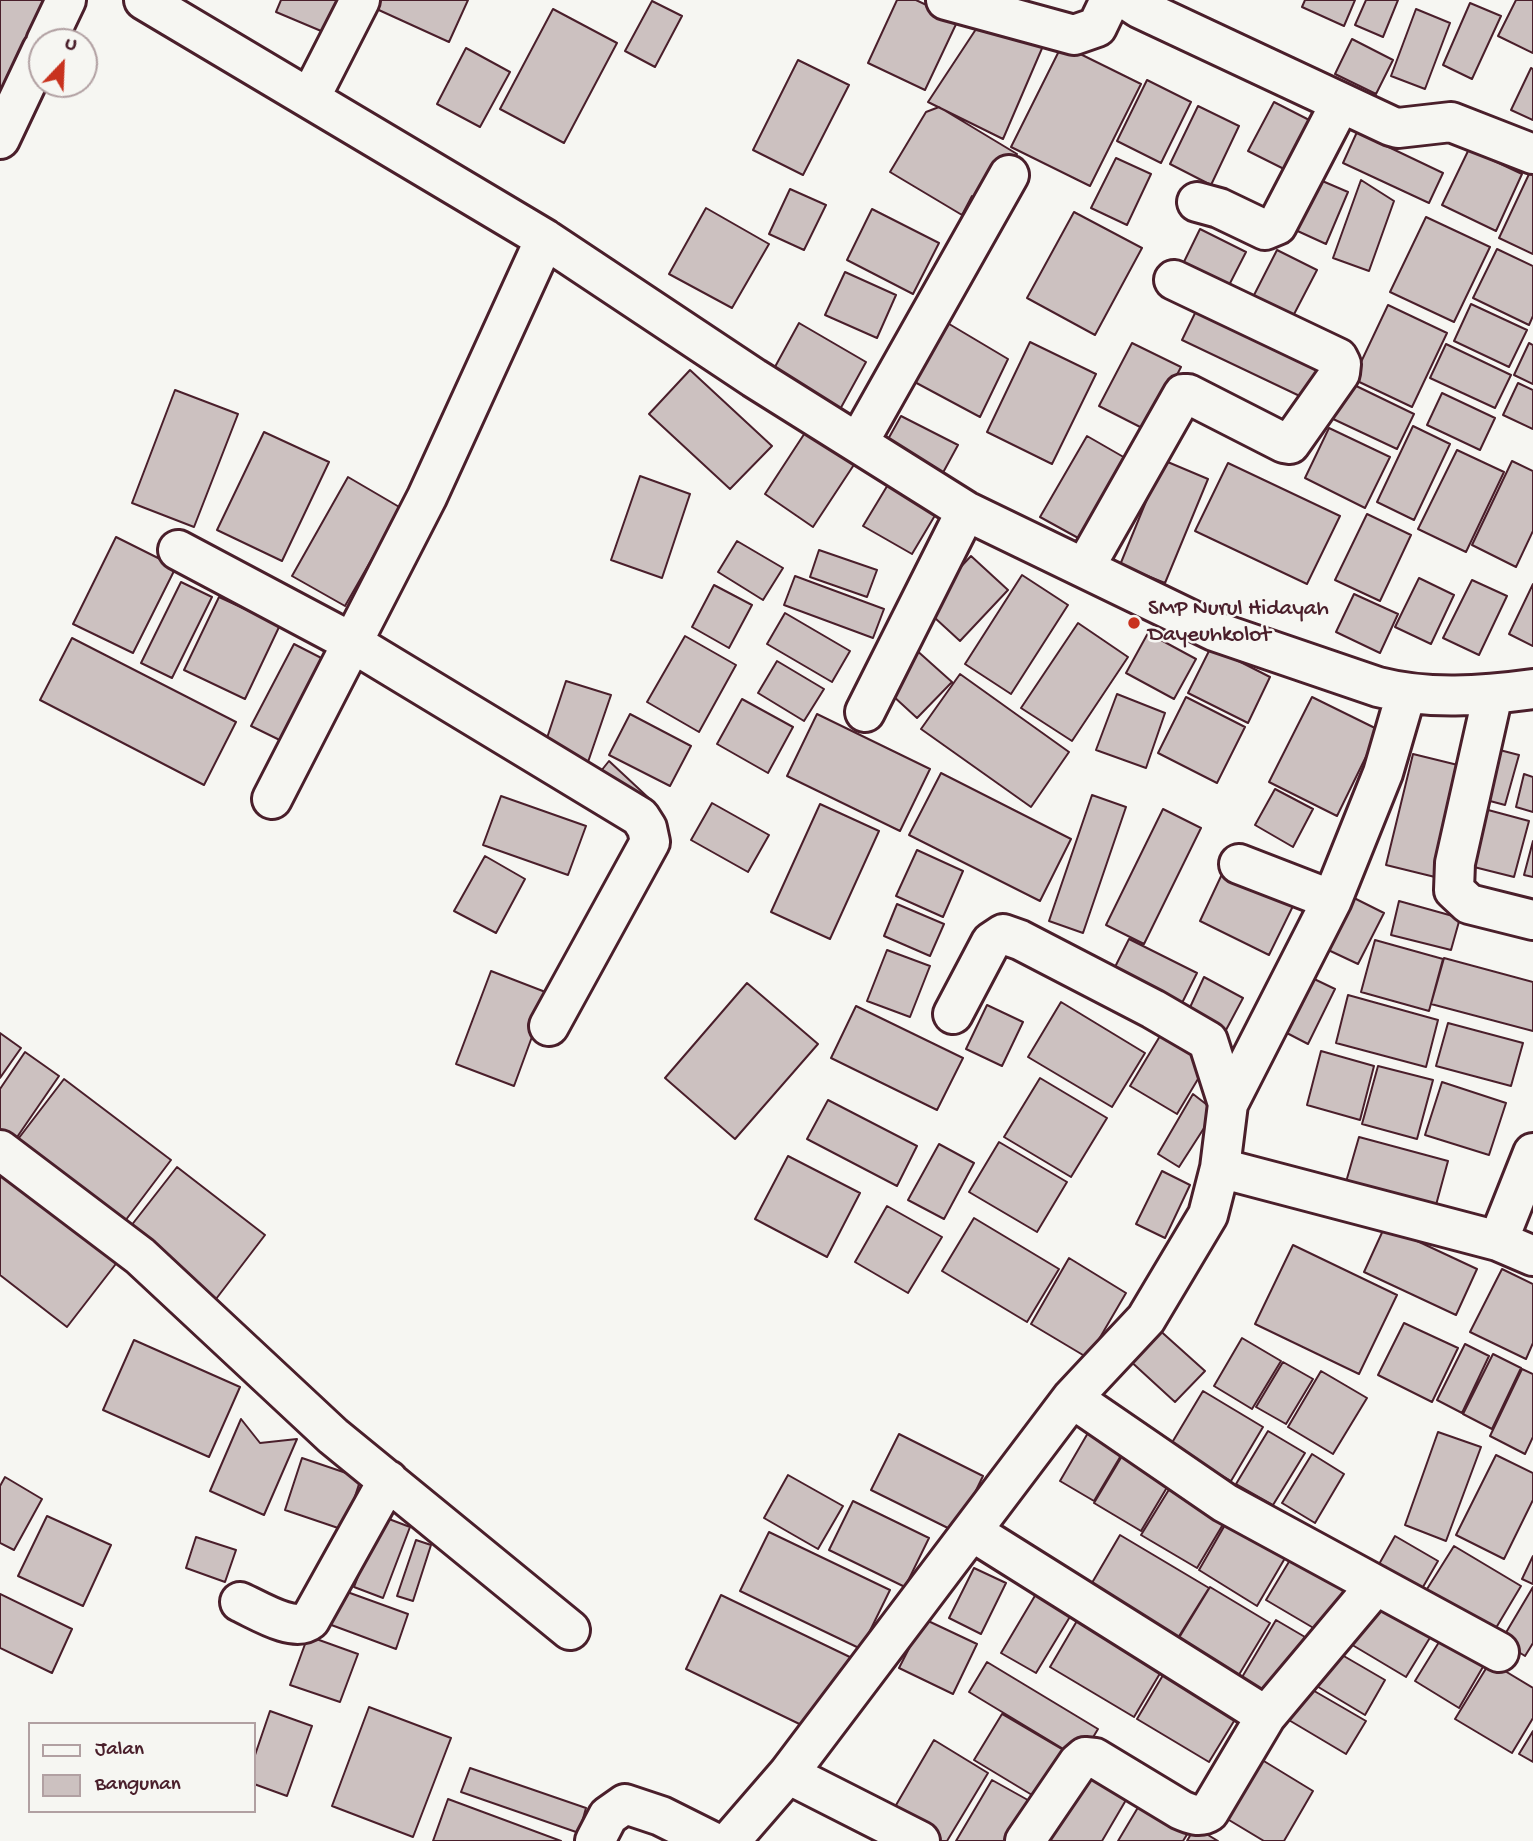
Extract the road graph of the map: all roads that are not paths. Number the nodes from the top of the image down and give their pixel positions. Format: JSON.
{"nodes":[{"id":1,"x":66,"y":0,"type":"edge"},
{"id":2,"x":144,"y":0,"type":"edge"},
{"id":3,"x":360,"y":0,"type":"edge"},
{"id":4,"x":946,"y":0,"type":"edge"},
{"id":5,"x":1110,"y":0,"type":"edge"},
{"id":6,"x":1127,"y":0,"type":"edge"},
{"id":7,"x":53,"y":28,"type":"edge"},
{"id":8,"x":28,"y":80,"type":"edge"},
{"id":9,"x":310,"y":98,"type":"junction"},
{"id":10,"x":1340,"y":104,"type":"junction"},
{"id":11,"x":0,"y":139,"type":"edge"},
{"id":12,"x":1533,"y":155,"type":"edge"},
{"id":13,"x":1009,"y":175,"type":"dead end"},
{"id":14,"x":1197,"y":202,"type":"dead end"},
{"id":15,"x":545,"y":239,"type":"junction"},
{"id":16,"x":1174,"y":280,"type":"dead end"},
{"id":17,"x":858,"y":443,"type":"junction"},
{"id":18,"x":966,"y":511,"type":"junction"},
{"id":19,"x":178,"y":550,"type":"dead end"},
{"id":20,"x":1085,"y":567,"type":"junction"},
{"id":21,"x":351,"y":642,"type":"junction"},
{"id":22,"x":1533,"y":689,"type":"edge"},
{"id":23,"x":1406,"y":694,"type":"junction"},
{"id":24,"x":1493,"y":694,"type":"junction"},
{"id":25,"x":865,"y":712,"type":"dead end"},
{"id":26,"x":272,"y":799,"type":"dead end"},
{"id":27,"x":1239,"y":864,"type":"dead end"},
{"id":28,"x":1332,"y":900,"type":"junction"},
{"id":29,"x":1533,"y":920,"type":"edge"},
{"id":30,"x":953,"y":1014,"type":"dead end"},
{"id":31,"x":549,"y":1026,"type":"dead end"},
{"id":32,"x":1228,"y":1104,"type":"junction"},
{"id":33,"x":0,"y":1150,"type":"edge"},
{"id":34,"x":1533,"y":1153,"type":"edge"},
{"id":35,"x":1220,"y":1168,"type":"junction"},
{"id":36,"x":1498,"y":1241,"type":"junction"},
{"id":37,"x":1533,"y":1256,"type":"edge"},
{"id":38,"x":1072,"y":1398,"type":"junction"},
{"id":39,"x":388,"y":1480,"type":"junction"},
{"id":40,"x":973,"y":1532,"type":"junction"},
{"id":41,"x":1376,"y":1585,"type":"junction"},
{"id":42,"x":240,"y":1602,"type":"dead end"},
{"id":43,"x":570,"y":1630,"type":"dead end"},
{"id":44,"x":1499,"y":1652,"type":"dead end"},
{"id":45,"x":1266,"y":1716,"type":"junction"},
{"id":46,"x":788,"y":1774,"type":"junction"},
{"id":47,"x":714,"y":1840,"type":"edge"},
{"id":48,"x":595,"y":1841,"type":"edge"},
{"id":49,"x":920,"y":1841,"type":"edge"},
{"id":50,"x":1025,"y":1841,"type":"edge"}],
"edges":[{"from":1,"to":7,"type":"street"},
{"from":2,"to":9,"type":"street"},
{"from":3,"to":9,"type":"street"},
{"from":4,"to":5,"type":"street"},
{"from":6,"to":10,"type":"street"},
{"from":8,"to":11,"type":"street"},
{"from":9,"to":15,"type":"street"},
{"from":10,"to":12,"type":"street"},
{"from":10,"to":14,"type":"street"},
{"from":13,"to":17,"type":"street"},
{"from":15,"to":17,"type":"street"},
{"from":15,"to":21,"type":"street"},
{"from":16,"to":20,"type":"street"},
{"from":17,"to":18,"type":"street"},
{"from":18,"to":20,"type":"street"},
{"from":18,"to":25,"type":"street"},
{"from":19,"to":21,"type":"street"},
{"from":20,"to":23,"type":"street"},
{"from":21,"to":26,"type":"street"},
{"from":21,"to":31,"type":"street"},
{"from":22,"to":24,"type":"street"},
{"from":23,"to":24,"type":"street"},
{"from":23,"to":28,"type":"street"},
{"from":24,"to":29,"type":"street"},
{"from":27,"to":28,"type":"street"},
{"from":28,"to":32,"type":"street"},
{"from":30,"to":32,"type":"street"},
{"from":32,"to":35,"type":"street"},
{"from":33,"to":39,"type":"street"},
{"from":34,"to":36,"type":"street"},
{"from":35,"to":36,"type":"street"},
{"from":35,"to":38,"type":"street"},
{"from":36,"to":37,"type":"street"},
{"from":38,"to":40,"type":"street"},
{"from":38,"to":41,"type":"street"},
{"from":39,"to":42,"type":"street"},
{"from":39,"to":43,"type":"street"},
{"from":40,"to":45,"type":"street"},
{"from":40,"to":46,"type":"street"},
{"from":41,"to":44,"type":"street"},
{"from":41,"to":45,"type":"street"},
{"from":45,"to":50,"type":"street"},
{"from":46,"to":47,"type":"street"},
{"from":46,"to":49,"type":"street"},
{"from":47,"to":48,"type":"street"}]}
